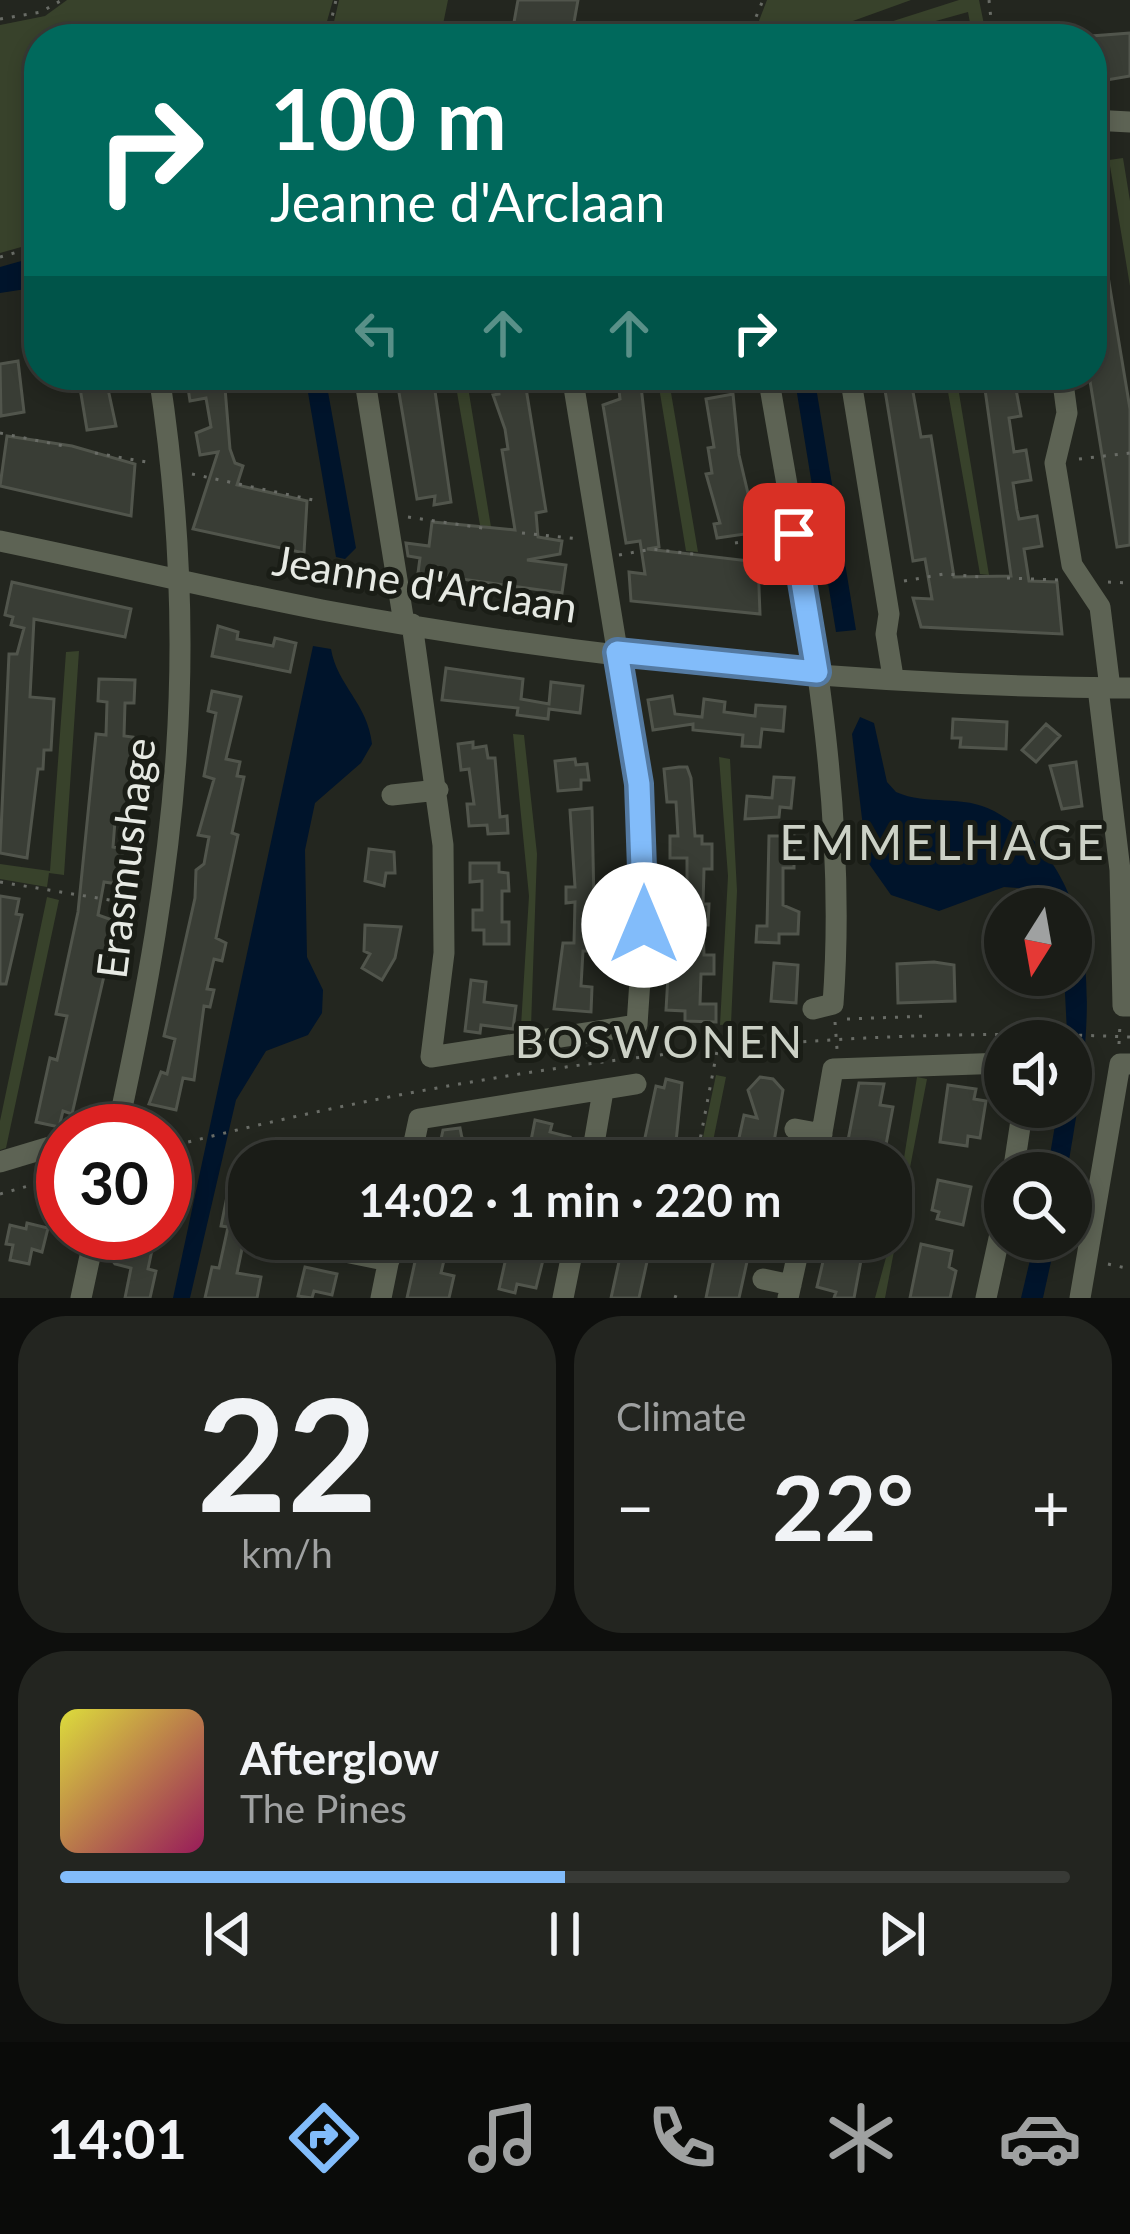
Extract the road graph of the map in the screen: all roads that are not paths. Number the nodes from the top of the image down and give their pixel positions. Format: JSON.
{"nodes":[{"id":1,"x":161,"y":390,"type":"edge"},
{"id":2,"x":367,"y":390,"type":"edge"},
{"id":3,"x":574,"y":390,"type":"edge"},
{"id":4,"x":770,"y":390,"type":"edge"},
{"id":5,"x":853,"y":390,"type":"edge"},
{"id":6,"x":1064,"y":390,"type":"edge"},
{"id":7,"x":0,"y":541,"type":"edge"},
{"id":8,"x":62,"y":554,"type":"junction"},
{"id":9,"x":57,"y":577,"type":"dead end"},
{"id":10,"x":182,"y":580,"type":"junction"},
{"id":11,"x":408,"y":623,"type":"junction"},
{"id":12,"x":617,"y":652,"type":"junction"},
{"id":13,"x":817,"y":672,"type":"junction"},
{"id":14,"x":893,"y":677,"type":"junction"},
{"id":15,"x":1113,"y":688,"type":"edge"},
{"id":16,"x":438,"y":790,"type":"junction"},
{"id":17,"x":392,"y":795,"type":"dead end"},
{"id":18,"x":1124,"y":844,"type":"edge"},
{"id":19,"x":614,"y":957,"type":"dead end"},
{"id":20,"x":643,"y":958,"type":"junction"},
{"id":21,"x":1125,"y":1009,"type":"edge"},
{"id":22,"x":829,"y":1015,"type":"road end"},
{"id":23,"x":1123,"y":1062,"type":"edge"},
{"id":24,"x":984,"y":1063,"type":"edge"},
{"id":25,"x":637,"y":1070,"type":"dead end"},
{"id":26,"x":604,"y":1091,"type":"junction"},
{"id":27,"x":122,"y":1104,"type":"edge"},
{"id":28,"x":795,"y":1129,"type":"dead end"},
{"id":29,"x":822,"y":1134,"type":"junction"},
{"id":30,"x":415,"y":1140,"type":"edge"},
{"id":31,"x":595,"y":1140,"type":"edge"},
{"id":32,"x":821,"y":1140,"type":"edge"},
{"id":33,"x":36,"y":1151,"type":"edge"},
{"id":34,"x":0,"y":1162,"type":"edge"},
{"id":35,"x":90,"y":1260,"type":"edge"},
{"id":36,"x":389,"y":1260,"type":"edge"},
{"id":37,"x":571,"y":1260,"type":"edge"},
{"id":38,"x":797,"y":1260,"type":"edge"},
{"id":39,"x":994,"y":1260,"type":"edge"},
{"id":40,"x":763,"y":1279,"type":"dead end"},
{"id":41,"x":790,"y":1292,"type":"edge"},
{"id":42,"x":82,"y":1298,"type":"edge"},
{"id":43,"x":381,"y":1298,"type":"edge"},
{"id":44,"x":563,"y":1298,"type":"edge"},
{"id":45,"x":986,"y":1298,"type":"edge"},
{"id":46,"x":1080,"y":1298,"type":"edge"}],
"edges":[{"from":1,"to":10,"type":"street"},
{"from":2,"to":11,"type":"street"},
{"from":3,"to":12,"type":"street"},
{"from":4,"to":13,"type":"street"},
{"from":5,"to":14,"type":"street"},
{"from":6,"to":15,"type":"street"},
{"from":7,"to":8,"type":"street","name":"Jeanne d'Arclaan"},
{"from":8,"to":9,"type":"street"},
{"from":8,"to":10,"type":"street","name":"Jeanne d'Arclaan"},
{"from":10,"to":11,"type":"street","name":"Jeanne d'Arclaan"},
{"from":10,"to":27,"type":"street","name":"Erasmushage"},
{"from":11,"to":12,"type":"street","name":"Jeanne d'Arclaan"},
{"from":11,"to":16,"type":"street"},
{"from":12,"to":13,"type":"street","name":"Jeanne d'Arclaan"},
{"from":12,"to":20,"type":"street"},
{"from":13,"to":14,"type":"street","name":"Jeanne d'Arclaan"},
{"from":13,"to":22,"type":"street"},
{"from":14,"to":15,"type":"street","name":"Jeanne d'Arclaan"},
{"from":15,"to":18,"type":"street"},
{"from":16,"to":17,"type":"street"},
{"from":16,"to":20,"type":"street"},
{"from":18,"to":21,"type":"street"},
{"from":19,"to":20,"type":"street"},
{"from":23,"to":46,"type":"street"},
{"from":24,"to":29,"type":"street"},
{"from":25,"to":26,"type":"street"},
{"from":26,"to":30,"type":"street"},
{"from":26,"to":31,"type":"street"},
{"from":28,"to":29,"type":"street"},
{"from":29,"to":32,"type":"street"},
{"from":33,"to":34,"type":"street"},
{"from":35,"to":42,"type":"street"},
{"from":36,"to":43,"type":"street"},
{"from":37,"to":44,"type":"street"},
{"from":38,"to":41,"type":"street"},
{"from":39,"to":45,"type":"street"},
{"from":40,"to":41,"type":"street"}]}
